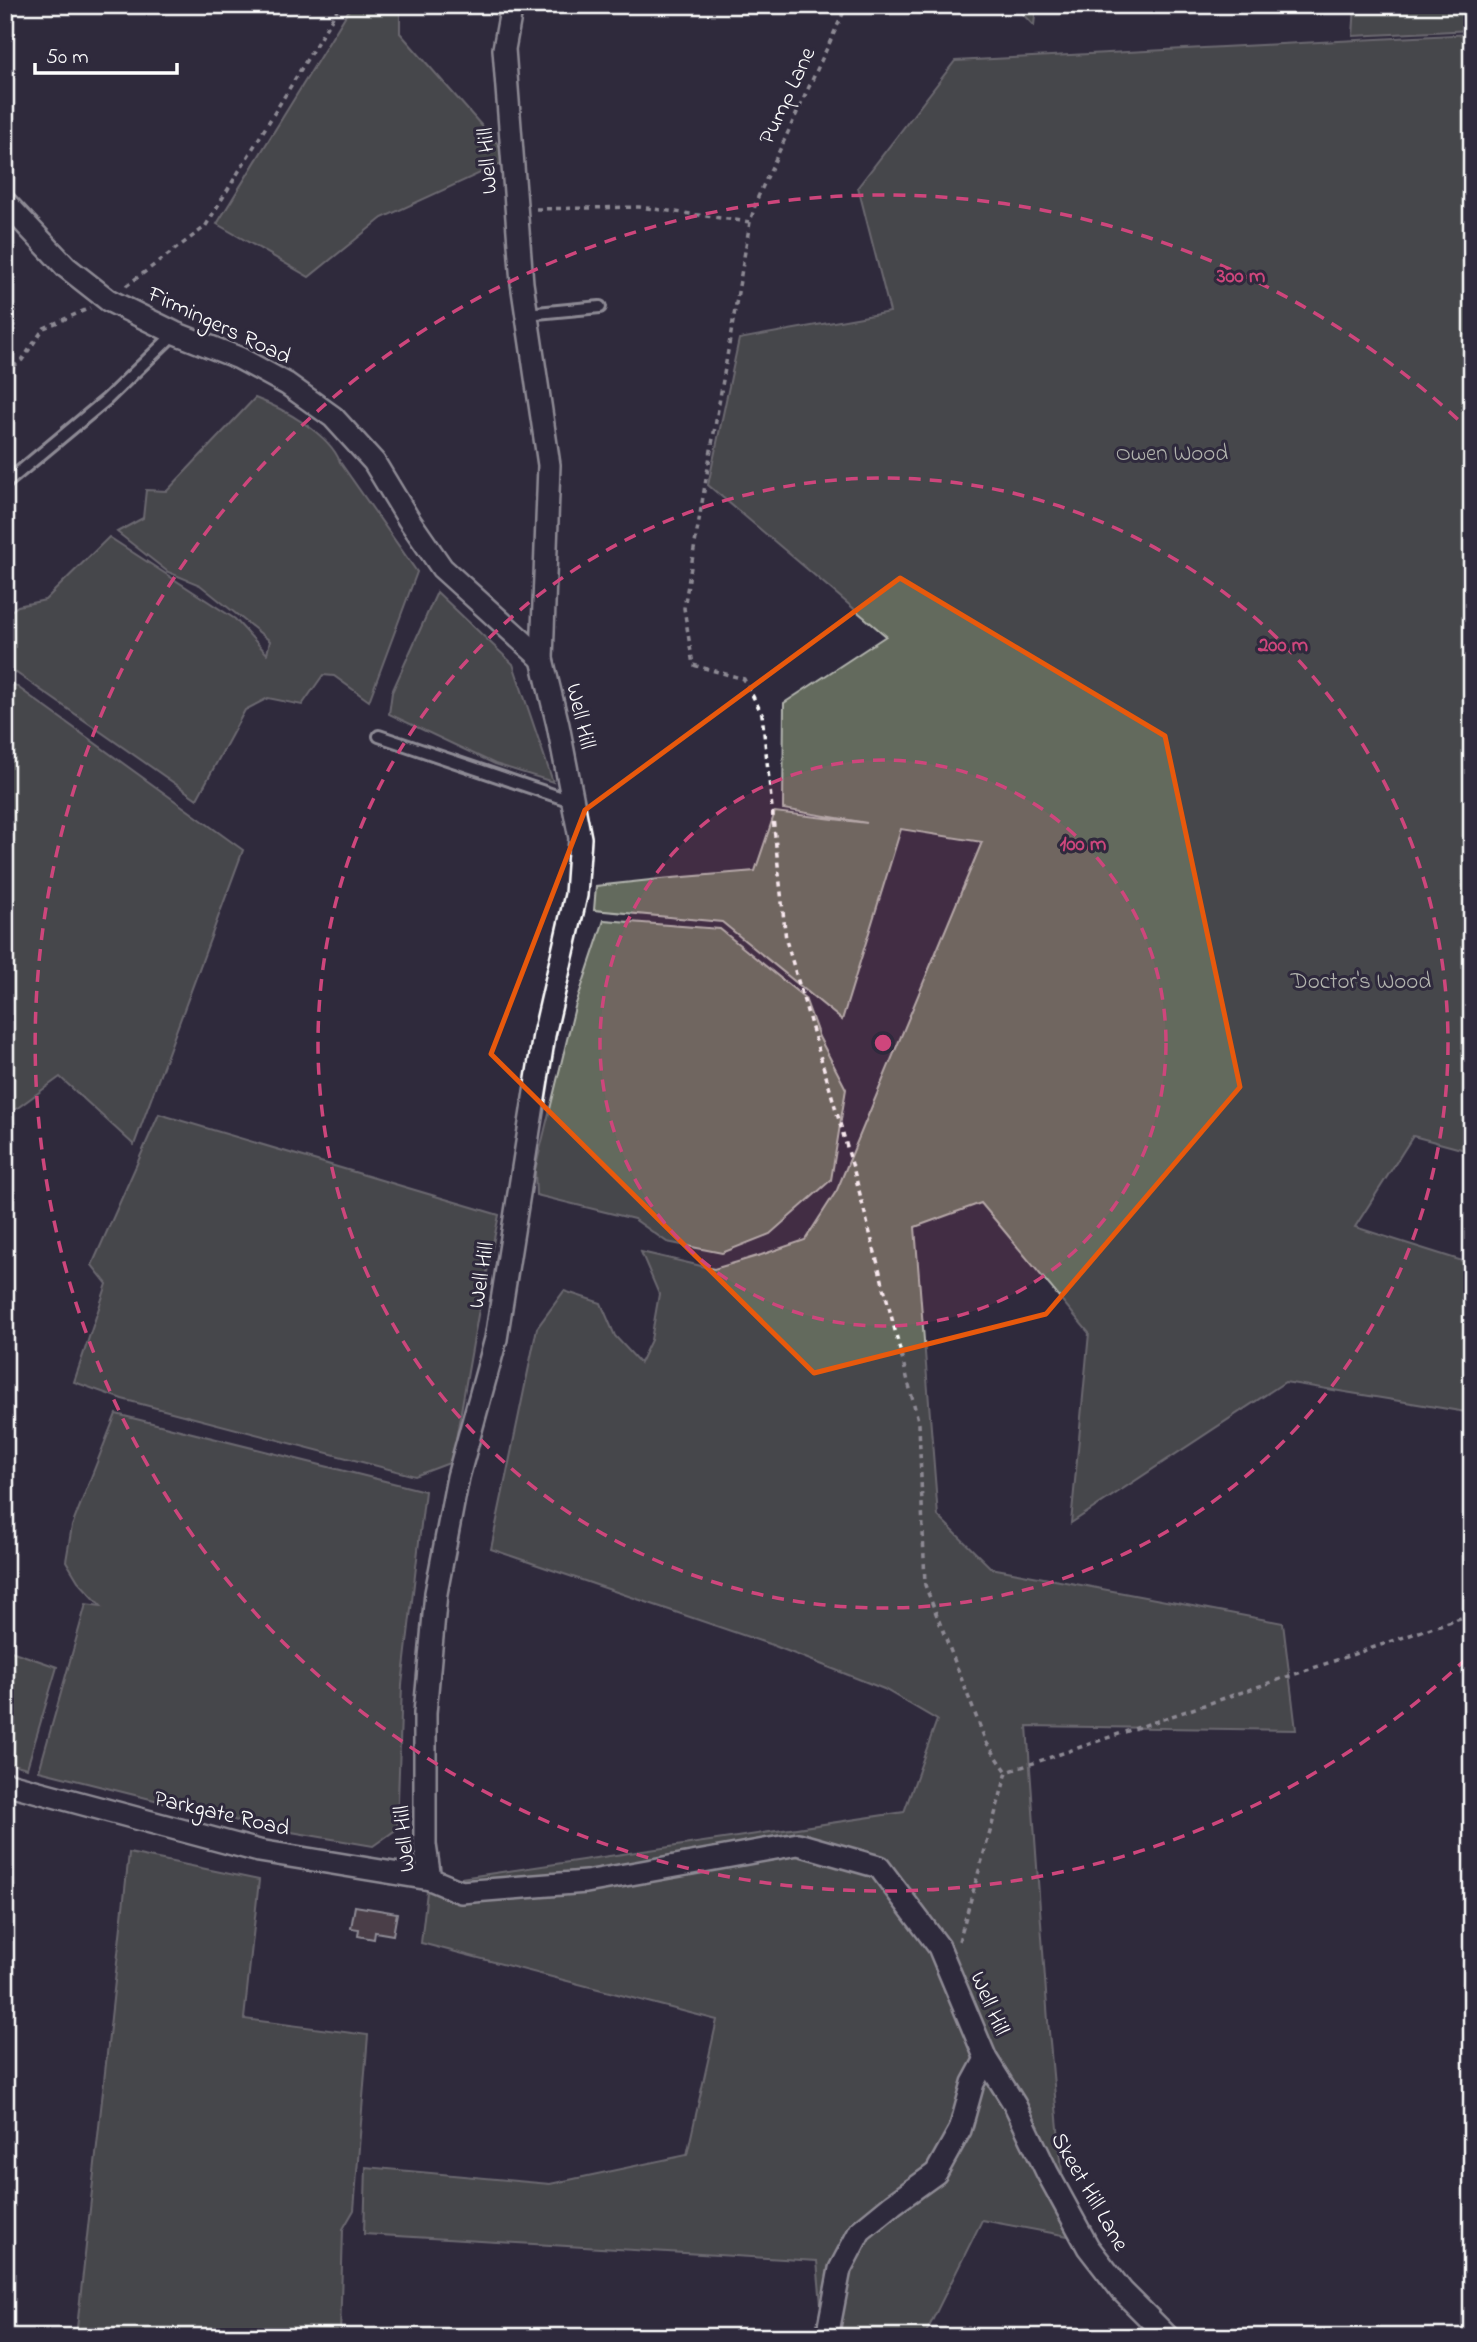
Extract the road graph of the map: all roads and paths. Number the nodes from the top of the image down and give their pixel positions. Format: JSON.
{"nodes":[{"id":1,"x":340,"y":5,"type":"edge"},
{"id":2,"x":512,"y":5,"type":"edge"},
{"id":3,"x":847,"y":5,"type":"edge"},
{"id":4,"x":5,"y":202,"type":"edge"},
{"id":5,"x":516,"y":209,"type":"junction"},
{"id":6,"x":750,"y":222,"type":"junction"},
{"id":7,"x":108,"y":300,"type":"junction"},
{"id":8,"x":600,"y":307,"type":"dead end"},
{"id":9,"x":526,"y":314,"type":"junction"},
{"id":10,"x":175,"y":333,"type":"junction"},
{"id":11,"x":5,"y":373,"type":"edge"},
{"id":12,"x":5,"y":484,"type":"edge"},
{"id":13,"x":542,"y":659,"type":"junction"},
{"id":14,"x":379,"y":736,"type":"dead end"},
{"id":15,"x":574,"y":802,"type":"junction"},
{"id":16,"x":1472,"y":1614,"type":"edge"},
{"id":17,"x":1007,"y":1772,"type":"junction"},
{"id":18,"x":5,"y":1783,"type":"edge"},
{"id":19,"x":430,"y":1879,"type":"junction"},
{"id":20,"x":950,"y":1973,"type":"junction"},
{"id":21,"x":986,"y":2059,"type":"junction"},
{"id":22,"x":1167,"y":2336,"type":"edge"},
{"id":23,"x":827,"y":2337,"type":"edge"}],
"edges":[{"from":1,"to":7,"type":"path"},
{"from":2,"to":5,"type":"street","name":"Well Hill"},
{"from":3,"to":6,"type":"path","name":"Pump Lane"},
{"from":4,"to":7,"type":"street","name":"Firmingers Road"},
{"from":5,"to":6,"type":"path"},
{"from":5,"to":9,"type":"street","name":"Well Hill"},
{"from":6,"to":17,"type":"path","name":"Pump Lane"},
{"from":7,"to":10,"type":"street","name":"Firmingers Road"},
{"from":7,"to":11,"type":"path"},
{"from":8,"to":9,"type":"lane"},
{"from":9,"to":13,"type":"street","name":"Well Hill"},
{"from":10,"to":12,"type":"lane"},
{"from":10,"to":13,"type":"street","name":"Firmingers Road"},
{"from":13,"to":15,"type":"street","name":"Well Hill"},
{"from":14,"to":15,"type":"lane"},
{"from":15,"to":19,"type":"street","name":"Well Hill"},
{"from":16,"to":17,"type":"path"},
{"from":17,"to":20,"type":"path"},
{"from":18,"to":19,"type":"street","name":"Parkgate Road"},
{"from":19,"to":20,"type":"street","name":"Well Hill"},
{"from":20,"to":21,"type":"street","name":"Well Hill"},
{"from":21,"to":22,"type":"street","name":"Skeet Hill Lane"},
{"from":21,"to":23,"type":"street"}]}
